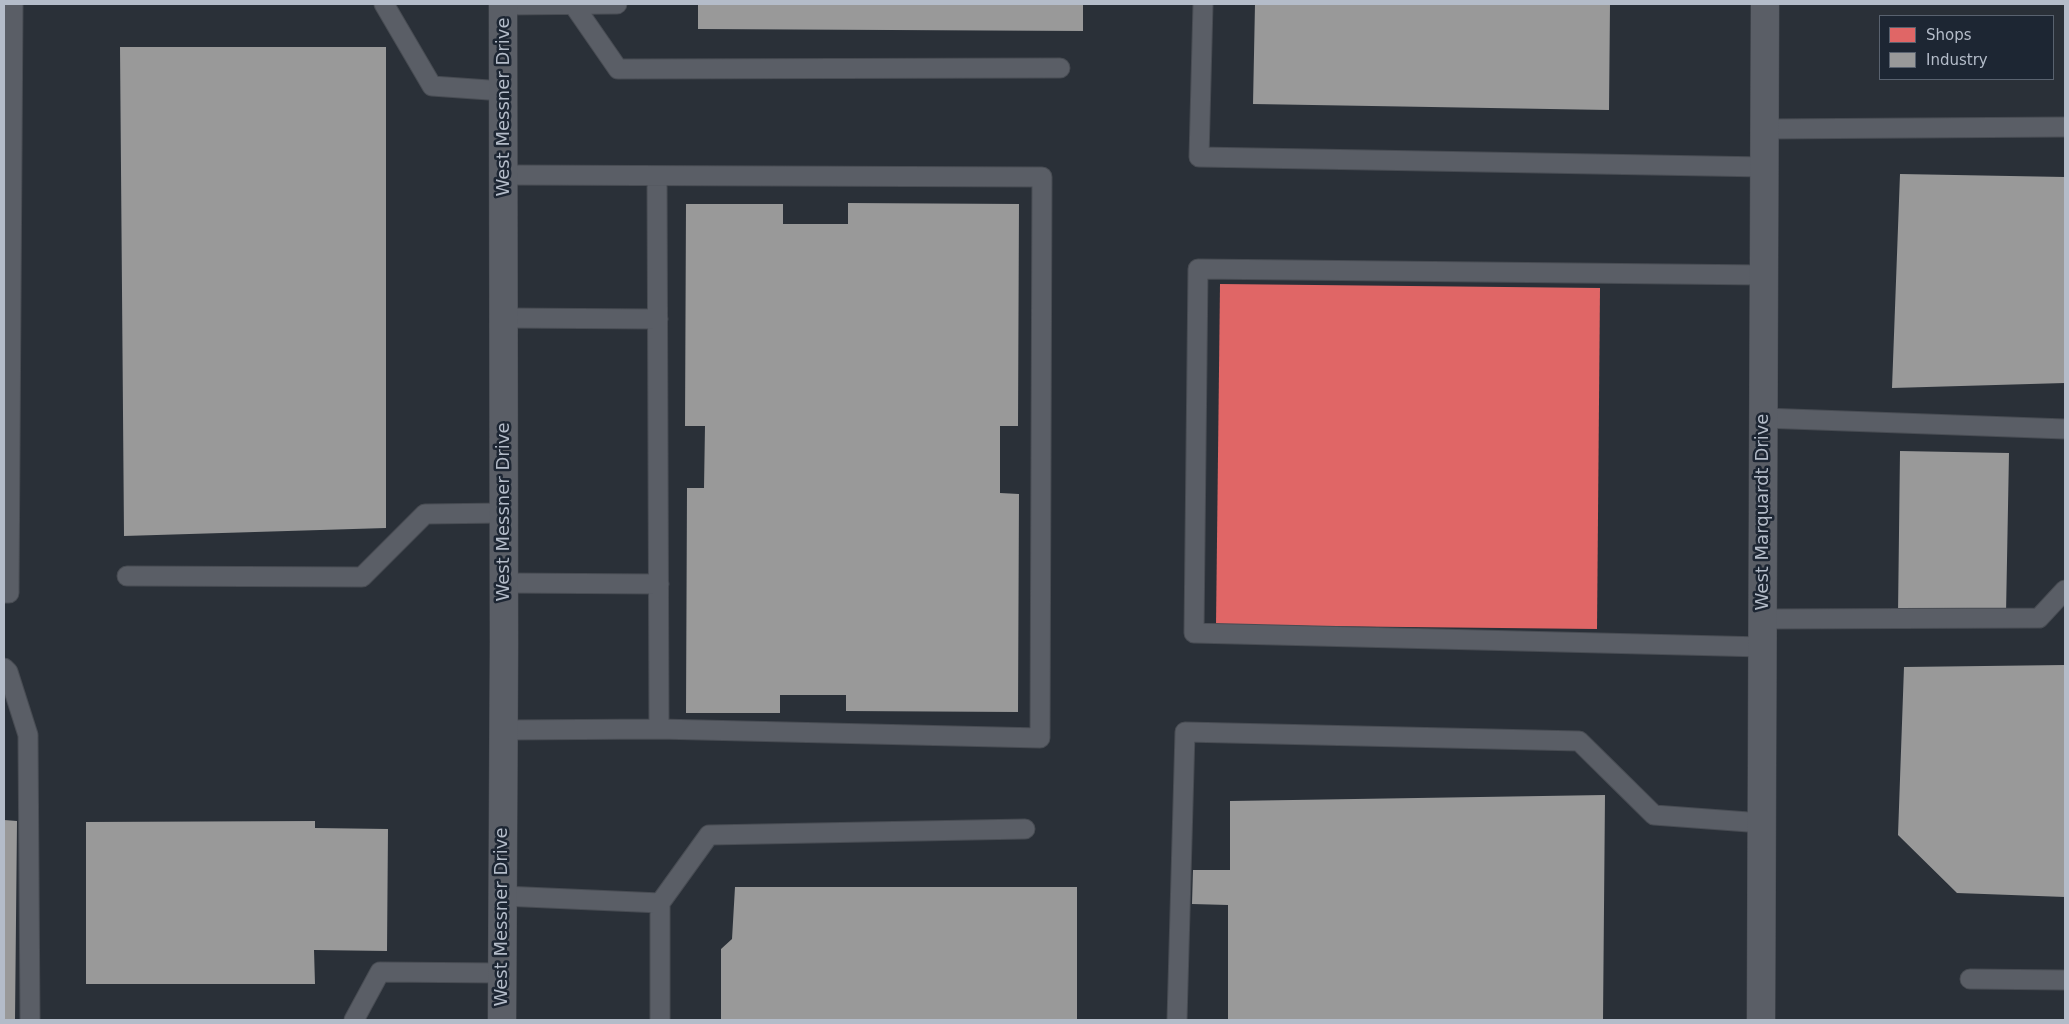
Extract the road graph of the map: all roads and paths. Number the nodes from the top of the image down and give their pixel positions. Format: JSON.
{"nodes":[{"id":1,"x":13,"y":4,"type":"edge"},
{"id":2,"x":384,"y":4,"type":"edge"},
{"id":3,"x":503,"y":4,"type":"edge"},
{"id":4,"x":574,"y":4,"type":"edge"},
{"id":5,"x":617,"y":4,"type":"edge"},
{"id":6,"x":1203,"y":4,"type":"edge"},
{"id":7,"x":1765,"y":4,"type":"edge"},
{"id":8,"x":1060,"y":68,"type":"dead end"},
{"id":9,"x":503,"y":91,"type":"junction"},
{"id":10,"x":2065,"y":127,"type":"edge"},
{"id":11,"x":1765,"y":129,"type":"junction"},
{"id":12,"x":1765,"y":167,"type":"junction"},
{"id":13,"x":504,"y":175,"type":"junction"},
{"id":14,"x":657,"y":176,"type":"junction"},
{"id":15,"x":1764,"y":275,"type":"junction"},
{"id":16,"x":504,"y":318,"type":"junction"},
{"id":17,"x":658,"y":319,"type":"junction"},
{"id":18,"x":1764,"y":418,"type":"junction"},
{"id":19,"x":2065,"y":429,"type":"edge"},
{"id":20,"x":504,"y":513,"type":"junction"},
{"id":21,"x":127,"y":576,"type":"dead end"},
{"id":22,"x":504,"y":583,"type":"junction"},
{"id":23,"x":658,"y":584,"type":"junction"},
{"id":24,"x":2065,"y":590,"type":"edge"},
{"id":25,"x":4,"y":593,"type":"edge"},
{"id":26,"x":1763,"y":619,"type":"junction"},
{"id":27,"x":1763,"y":648,"type":"junction"},
{"id":28,"x":4,"y":668,"type":"edge"},
{"id":29,"x":659,"y":729,"type":"junction"},
{"id":30,"x":503,"y":730,"type":"junction"},
{"id":31,"x":1762,"y":823,"type":"junction"},
{"id":32,"x":1025,"y":829,"type":"dead end"},
{"id":33,"x":503,"y":896,"type":"junction"},
{"id":34,"x":660,"y":903,"type":"junction"},
{"id":35,"x":502,"y":973,"type":"junction"},
{"id":36,"x":1970,"y":979,"type":"dead end"},
{"id":37,"x":2065,"y":980,"type":"edge"},
{"id":38,"x":30,"y":1020,"type":"edge"},
{"id":39,"x":354,"y":1020,"type":"edge"},
{"id":40,"x":502,"y":1020,"type":"edge"},
{"id":41,"x":660,"y":1020,"type":"edge"},
{"id":42,"x":1177,"y":1020,"type":"edge"},
{"id":43,"x":1761,"y":1020,"type":"edge"}],
"edges":[{"from":1,"to":25,"type":"lane"},
{"from":2,"to":9,"type":"lane"},
{"from":3,"to":4,"type":"lane"},
{"from":3,"to":9,"type":"street","name":"West Messner Drive"},
{"from":4,"to":5,"type":"lane"},
{"from":4,"to":8,"type":"lane"},
{"from":6,"to":12,"type":"lane"},
{"from":7,"to":11,"type":"street","name":"West Marquardt Drive"},
{"from":9,"to":13,"type":"street","name":"West Messner Drive"},
{"from":10,"to":11,"type":"lane"},
{"from":11,"to":12,"type":"street","name":"West Marquardt Drive"},
{"from":12,"to":15,"type":"street","name":"West Marquardt Drive"},
{"from":13,"to":14,"type":"lane"},
{"from":13,"to":16,"type":"street","name":"West Messner Drive"},
{"from":14,"to":17,"type":"lane"},
{"from":14,"to":29,"type":"lane"},
{"from":15,"to":18,"type":"street","name":"West Marquardt Drive"},
{"from":15,"to":27,"type":"lane"},
{"from":16,"to":17,"type":"lane"},
{"from":16,"to":20,"type":"street","name":"West Messner Drive"},
{"from":17,"to":23,"type":"lane"},
{"from":18,"to":19,"type":"lane"},
{"from":18,"to":26,"type":"street","name":"West Marquardt Drive"},
{"from":20,"to":21,"type":"lane"},
{"from":20,"to":22,"type":"street","name":"West Messner Drive"},
{"from":22,"to":23,"type":"lane"},
{"from":22,"to":30,"type":"street","name":"West Messner Drive"},
{"from":23,"to":29,"type":"lane"},
{"from":24,"to":26,"type":"lane"},
{"from":26,"to":27,"type":"street","name":"West Marquardt Drive"},
{"from":27,"to":31,"type":"street","name":"West Marquardt Drive"},
{"from":28,"to":38,"type":"lane"},
{"from":29,"to":30,"type":"lane"},
{"from":30,"to":33,"type":"street","name":"West Messner Drive"},
{"from":31,"to":42,"type":"lane"},
{"from":31,"to":43,"type":"street","name":"West Marquardt Drive"},
{"from":32,"to":34,"type":"lane"},
{"from":33,"to":34,"type":"lane"},
{"from":33,"to":35,"type":"street","name":"West Messner Drive"},
{"from":34,"to":41,"type":"lane"},
{"from":35,"to":39,"type":"lane"},
{"from":35,"to":40,"type":"street","name":"West Messner Drive"},
{"from":36,"to":37,"type":"lane"}]}
